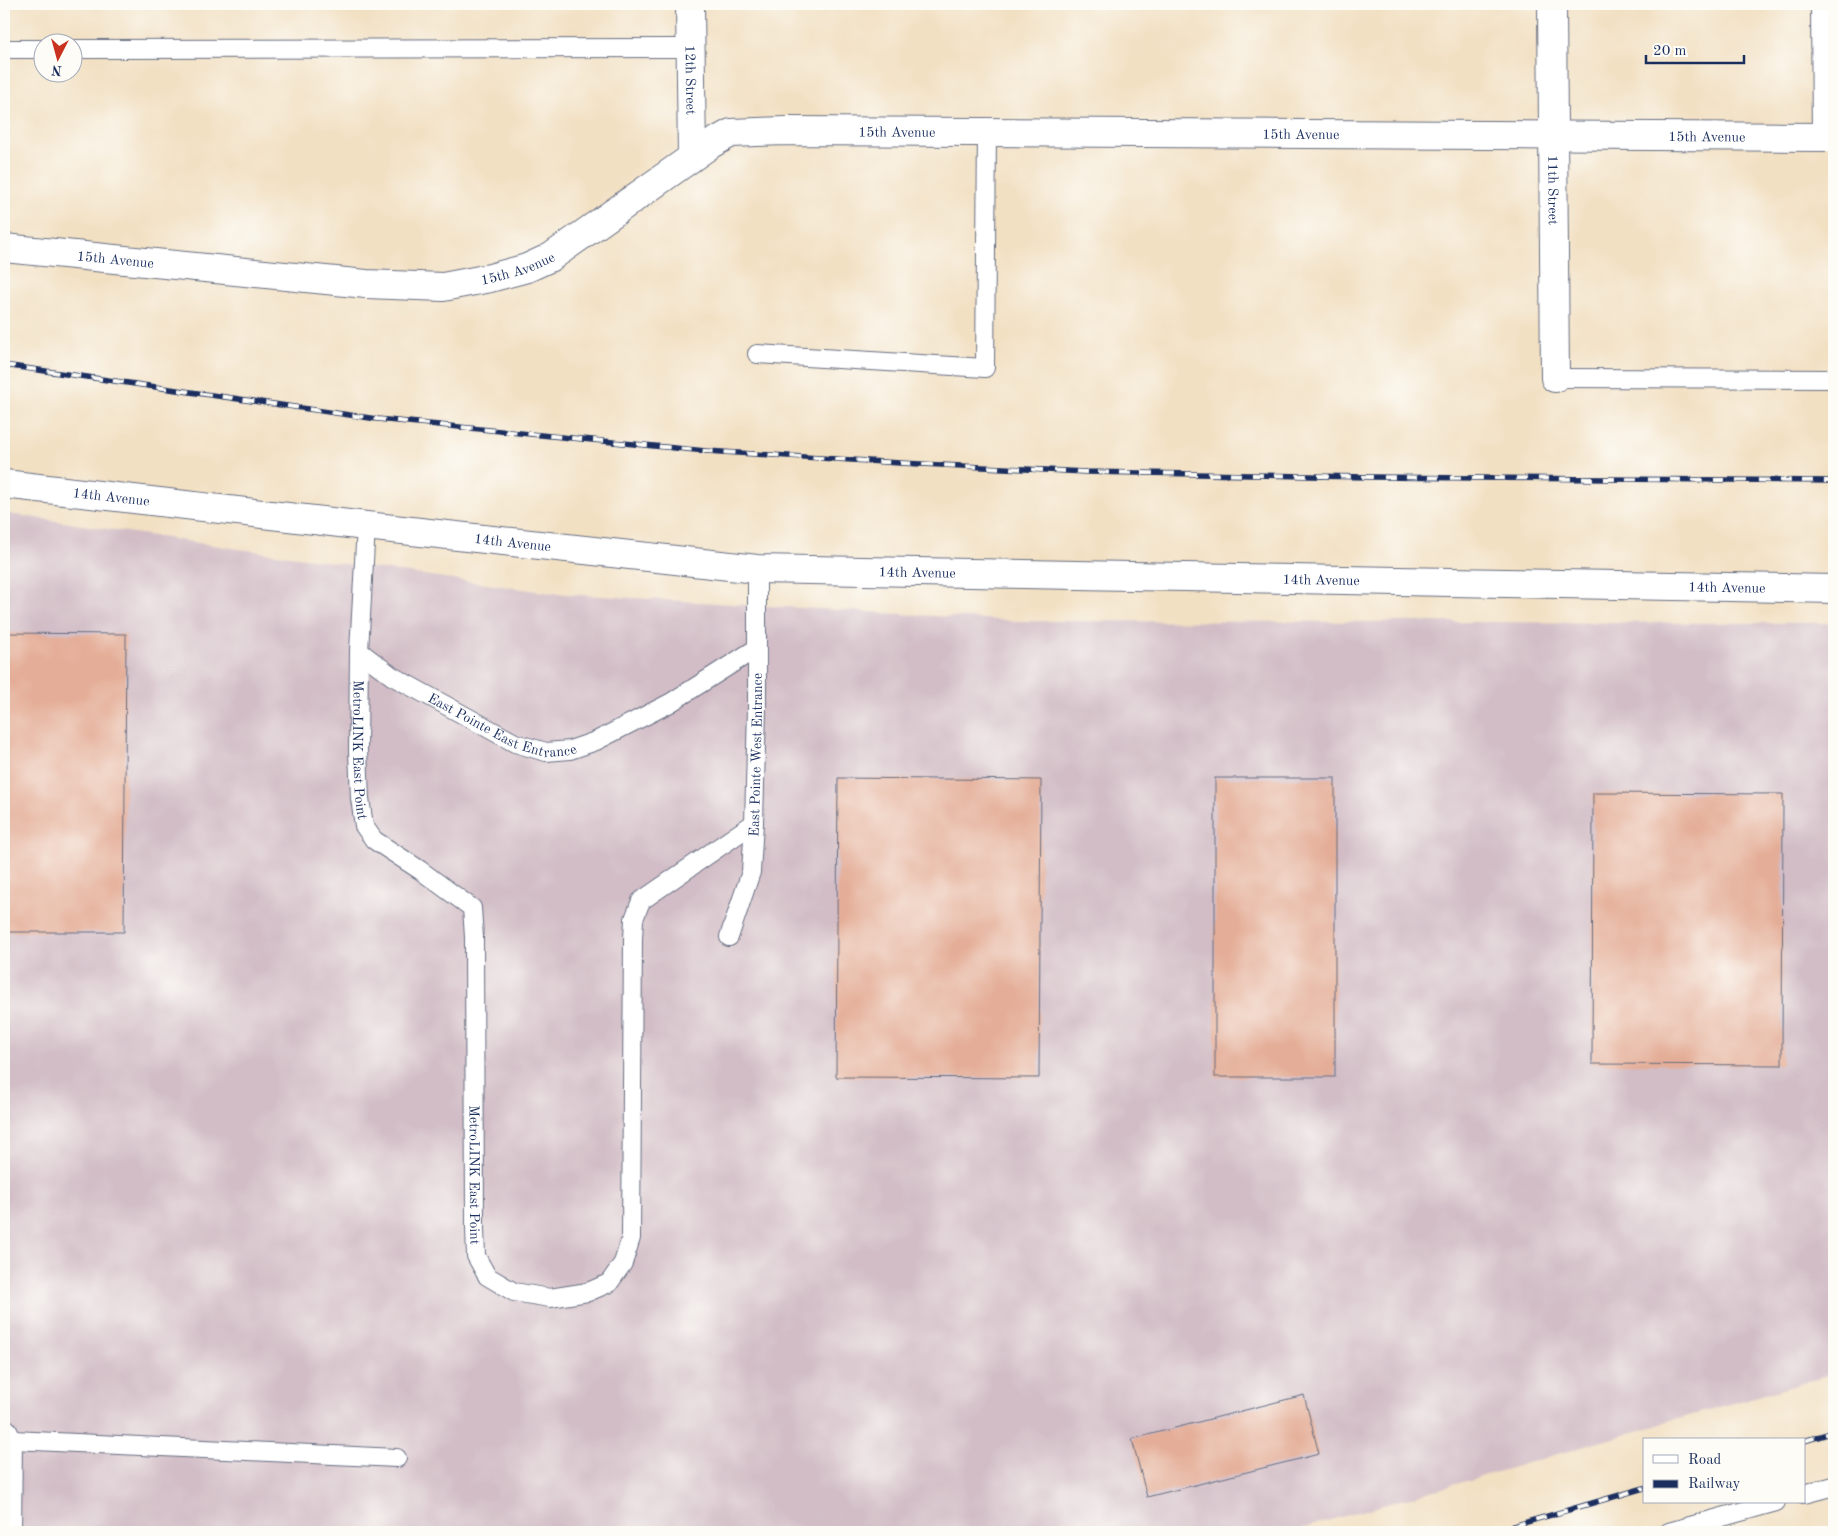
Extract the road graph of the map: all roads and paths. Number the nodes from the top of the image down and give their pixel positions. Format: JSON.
{"nodes":[{"id":1,"x":690,"y":4,"type":"edge"},
{"id":2,"x":1552,"y":4,"type":"edge"},
{"id":3,"x":1820,"y":4,"type":"edge"},
{"id":4,"x":691,"y":48,"type":"junction"},
{"id":5,"x":4,"y":49,"type":"edge"},
{"id":6,"x":32,"y":49,"type":"edge"},
{"id":7,"x":82,"y":49,"type":"edge"},
{"id":8,"x":987,"y":132,"type":"junction"},
{"id":9,"x":1552,"y":136,"type":"junction"},
{"id":10,"x":1828,"y":137,"type":"edge"},
{"id":11,"x":692,"y":157,"type":"junction"},
{"id":12,"x":4,"y":248,"type":"edge"},
{"id":13,"x":757,"y":354,"type":"dead end"},
{"id":14,"x":1555,"y":378,"type":"joint"},
{"id":15,"x":1834,"y":378,"type":"edge"},
{"id":16,"x":4,"y":484,"type":"edge"},
{"id":17,"x":366,"y":526,"type":"junction"},
{"id":18,"x":757,"y":569,"type":"junction"},
{"id":19,"x":1834,"y":589,"type":"edge"},
{"id":20,"x":757,"y":648,"type":"junction"},
{"id":21,"x":359,"y":651,"type":"junction"},
{"id":22,"x":754,"y":823,"type":"junction"},
{"id":23,"x":729,"y":937,"type":"dead end"},
{"id":24,"x":8,"y":1434,"type":"edge"},
{"id":25,"x":397,"y":1458,"type":"dead end"},
{"id":26,"x":1834,"y":1486,"type":"edge"},
{"id":27,"x":1806,"y":1493,"type":"edge"},
{"id":28,"x":1769,"y":1504,"type":"edge"},
{"id":29,"x":12,"y":1532,"type":"edge"},
{"id":30,"x":1669,"y":1532,"type":"edge"}],
"edges":[{"from":1,"to":4,"type":"street","name":"12th Street"},
{"from":2,"to":9,"type":"street","name":"11th Street"},
{"from":3,"to":10,"type":"lane"},
{"from":4,"to":7,"type":"lane"},
{"from":4,"to":11,"type":"street","name":"12th Street"},
{"from":5,"to":6,"type":"lane"},
{"from":8,"to":9,"type":"street","name":"15th Avenue"},
{"from":8,"to":11,"type":"street","name":"15th Avenue"},
{"from":8,"to":13,"type":"lane"},
{"from":9,"to":10,"type":"street","name":"15th Avenue"},
{"from":9,"to":14,"type":"street","name":"11th Street"},
{"from":11,"to":12,"type":"street","name":"15th Avenue"},
{"from":14,"to":15,"type":"lane"},
{"from":16,"to":17,"type":"street","name":"14th Avenue"},
{"from":17,"to":18,"type":"street","name":"14th Avenue"},
{"from":17,"to":21,"type":"lane"},
{"from":18,"to":19,"type":"street","name":"14th Avenue"},
{"from":18,"to":20,"type":"lane","name":"East Pointe West Entrance"},
{"from":20,"to":21,"type":"lane","name":"East Pointe East Entrance"},
{"from":20,"to":22,"type":"lane","name":"East Pointe West Entrance"},
{"from":21,"to":22,"type":"lane","name":"MetroLINK East Point"},
{"from":22,"to":23,"type":"lane","name":"East Pointe West Entrance"},
{"from":24,"to":25,"type":"lane"},
{"from":24,"to":29,"type":"lane"},
{"from":26,"to":27,"type":"lane"},
{"from":28,"to":30,"type":"lane"}]}
